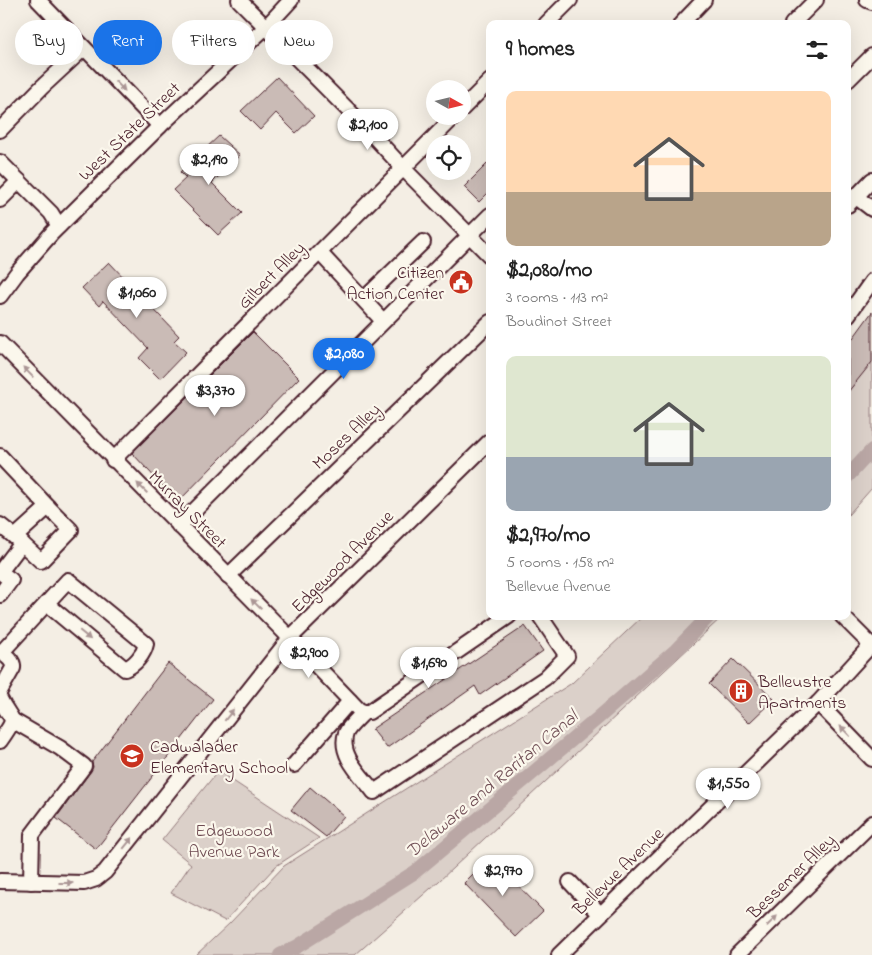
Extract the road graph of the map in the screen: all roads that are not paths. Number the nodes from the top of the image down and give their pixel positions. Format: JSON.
{"nodes":[{"id":1,"x":38,"y":0,"type":"edge"},
{"id":2,"x":239,"y":0,"type":"edge"},
{"id":3,"x":292,"y":0,"type":"edge"},
{"id":4,"x":570,"y":0,"type":"edge"},
{"id":5,"x":704,"y":0,"type":"edge"},
{"id":6,"x":816,"y":0,"type":"edge"},
{"id":7,"x":868,"y":0,"type":"edge"},
{"id":8,"x":872,"y":2,"type":"edge"},
{"id":9,"x":273,"y":20,"type":"edge"},
{"id":10,"x":550,"y":20,"type":"edge"},
{"id":11,"x":685,"y":20,"type":"edge"},
{"id":12,"x":796,"y":20,"type":"edge"},
{"id":13,"x":265,"y":24,"type":"edge"},
{"id":14,"x":265,"y":28,"type":"edge"},
{"id":15,"x":84,"y":48,"type":"junction"},
{"id":16,"x":872,"y":56,"type":"edge"},
{"id":17,"x":305,"y":65,"type":"edge"},
{"id":18,"x":851,"y":77,"type":"edge"},
{"id":19,"x":486,"y":85,"type":"edge"},
{"id":20,"x":471,"y":99,"type":"edge"},
{"id":21,"x":446,"y":125,"type":"edge"},
{"id":22,"x":160,"y":126,"type":"junction"},
{"id":23,"x":0,"y":130,"type":"edge"},
{"id":24,"x":0,"y":162,"type":"edge"},
{"id":25,"x":404,"y":169,"type":"junction"},
{"id":26,"x":872,"y":180,"type":"edge"},
{"id":27,"x":20,"y":181,"type":"junction"},
{"id":28,"x":0,"y":200,"type":"edge"},
{"id":29,"x":851,"y":200,"type":"edge"},
{"id":30,"x":872,"y":210,"type":"edge"},
{"id":31,"x":486,"y":219,"type":"edge"},
{"id":32,"x":59,"y":226,"type":"junction"},
{"id":33,"x":470,"y":235,"type":"junction"},
{"id":34,"x":423,"y":242,"type":"dead end"},
{"id":35,"x":486,"y":252,"type":"edge"},
{"id":36,"x":320,"y":253,"type":"junction"},
{"id":37,"x":872,"y":281,"type":"edge"},
{"id":38,"x":0,"y":296,"type":"edge"},
{"id":39,"x":364,"y":299,"type":"junction"},
{"id":40,"x":851,"y":311,"type":"edge"},
{"id":41,"x":383,"y":321,"type":"junction"},
{"id":42,"x":486,"y":326,"type":"edge"},
{"id":43,"x":0,"y":344,"type":"edge"},
{"id":44,"x":486,"y":444,"type":"edge"},
{"id":45,"x":0,"y":456,"type":"edge"},
{"id":46,"x":113,"y":460,"type":"junction"},
{"id":47,"x":48,"y":507,"type":"junction"},
{"id":48,"x":0,"y":525,"type":"edge"},
{"id":49,"x":179,"y":526,"type":"junction"},
{"id":50,"x":19,"y":540,"type":"junction"},
{"id":51,"x":0,"y":572,"type":"edge"},
{"id":52,"x":228,"y":576,"type":"junction"},
{"id":53,"x":0,"y":595,"type":"edge"},
{"id":54,"x":47,"y":604,"type":"junction"},
{"id":55,"x":503,"y":620,"type":"edge"},
{"id":56,"x":543,"y":620,"type":"edge"},
{"id":57,"x":846,"y":620,"type":"edge"},
{"id":58,"x":290,"y":638,"type":"junction"},
{"id":59,"x":872,"y":645,"type":"edge"},
{"id":60,"x":1,"y":652,"type":"edge"},
{"id":61,"x":0,"y":691,"type":"edge"},
{"id":62,"x":0,"y":699,"type":"edge"},
{"id":63,"x":350,"y":701,"type":"junction"},
{"id":64,"x":818,"y":703,"type":"junction"},
{"id":65,"x":364,"y":712,"type":"junction"},
{"id":66,"x":12,"y":720,"type":"junction"},
{"id":67,"x":0,"y":740,"type":"edge"},
{"id":68,"x":872,"y":759,"type":"edge"},
{"id":69,"x":294,"y":765,"type":"dead end"},
{"id":70,"x":872,"y":823,"type":"edge"},
{"id":71,"x":0,"y":881,"type":"edge"},
{"id":72,"x":31,"y":882,"type":"junction"},
{"id":73,"x":570,"y":882,"type":"dead end"},
{"id":74,"x":600,"y":914,"type":"junction"},
{"id":75,"x":559,"y":955,"type":"edge"},
{"id":76,"x":737,"y":955,"type":"edge"}],
"edges":[{"from":1,"to":15,"type":"street"},
{"from":2,"to":13,"type":"street"},
{"from":3,"to":9,"type":"street","name":"West State Street"},
{"from":4,"to":10,"type":"street"},
{"from":5,"to":11,"type":"street"},
{"from":6,"to":12,"type":"street"},
{"from":7,"to":8,"type":"street"},
{"from":14,"to":22,"type":"street","name":"West State Street"},
{"from":15,"to":22,"type":"street","one_way":true},
{"from":15,"to":23,"type":"street"},
{"from":16,"to":18,"type":"street"},
{"from":17,"to":25,"type":"street"},
{"from":19,"to":20,"type":"street"},
{"from":21,"to":25,"type":"street","name":"Gilbert Alley"},
{"from":22,"to":32,"type":"street","name":"West State Street"},
{"from":24,"to":27,"type":"street"},
{"from":25,"to":33,"type":"street"},
{"from":25,"to":36,"type":"street","name":"Gilbert Alley"},
{"from":26,"to":29,"type":"street"},
{"from":27,"to":28,"type":"street"},
{"from":27,"to":32,"type":"street"},
{"from":29,"to":30,"type":"street"},
{"from":31,"to":33,"type":"street"},
{"from":32,"to":38,"type":"street","name":"West State Street"},
{"from":33,"to":35,"type":"street"},
{"from":33,"to":41,"type":"street"},
{"from":34,"to":39,"type":"street"},
{"from":36,"to":39,"type":"street"},
{"from":36,"to":46,"type":"street","name":"Gilbert Alley"},
{"from":37,"to":40,"type":"street"},
{"from":39,"to":41,"type":"street"},
{"from":41,"to":49,"type":"street"},
{"from":42,"to":52,"type":"street","name":"Moses Alley"},
{"from":46,"to":43,"type":"street","name":"Murray Street","one_way":true},
{"from":44,"to":58,"type":"street","name":"Edgewood Avenue"},
{"from":45,"to":47,"type":"street"},
{"from":49,"to":46,"type":"street","name":"Murray Street","one_way":true},
{"from":47,"to":50,"type":"street"},
{"from":47,"to":50,"type":"street"},
{"from":48,"to":50,"type":"street"},
{"from":49,"to":52,"type":"street","name":"Murray Street"},
{"from":50,"to":51,"type":"street"},
{"from":51,"to":53,"type":"street"},
{"from":58,"to":52,"type":"street","name":"Murray Street","one_way":true},
{"from":54,"to":54,"type":"street","one_way":true},
{"from":54,"to":60,"type":"street"},
{"from":55,"to":65,"type":"street"},
{"from":56,"to":65,"type":"street"},
{"from":57,"to":59,"type":"street"},
{"from":58,"to":63,"type":"street","name":"Murray Street"},
{"from":72,"to":58,"type":"street","name":"Edgewood Avenue","one_way":true},
{"from":59,"to":64,"type":"street","name":"Bellevue Avenue"},
{"from":60,"to":61,"type":"street"},
{"from":62,"to":66,"type":"street"},
{"from":63,"to":65,"type":"street","name":"Murray Street"},
{"from":63,"to":69,"type":"street"},
{"from":68,"to":64,"type":"street","one_way":true},
{"from":64,"to":74,"type":"street","name":"Bellevue Avenue"},
{"from":66,"to":67,"type":"street"},
{"from":66,"to":72,"type":"street"},
{"from":76,"to":70,"type":"street","name":"Bessemer Alley","one_way":true},
{"from":71,"to":72,"type":"street"},
{"from":73,"to":74,"type":"street"},
{"from":74,"to":75,"type":"street","name":"Bellevue Avenue"}]}
